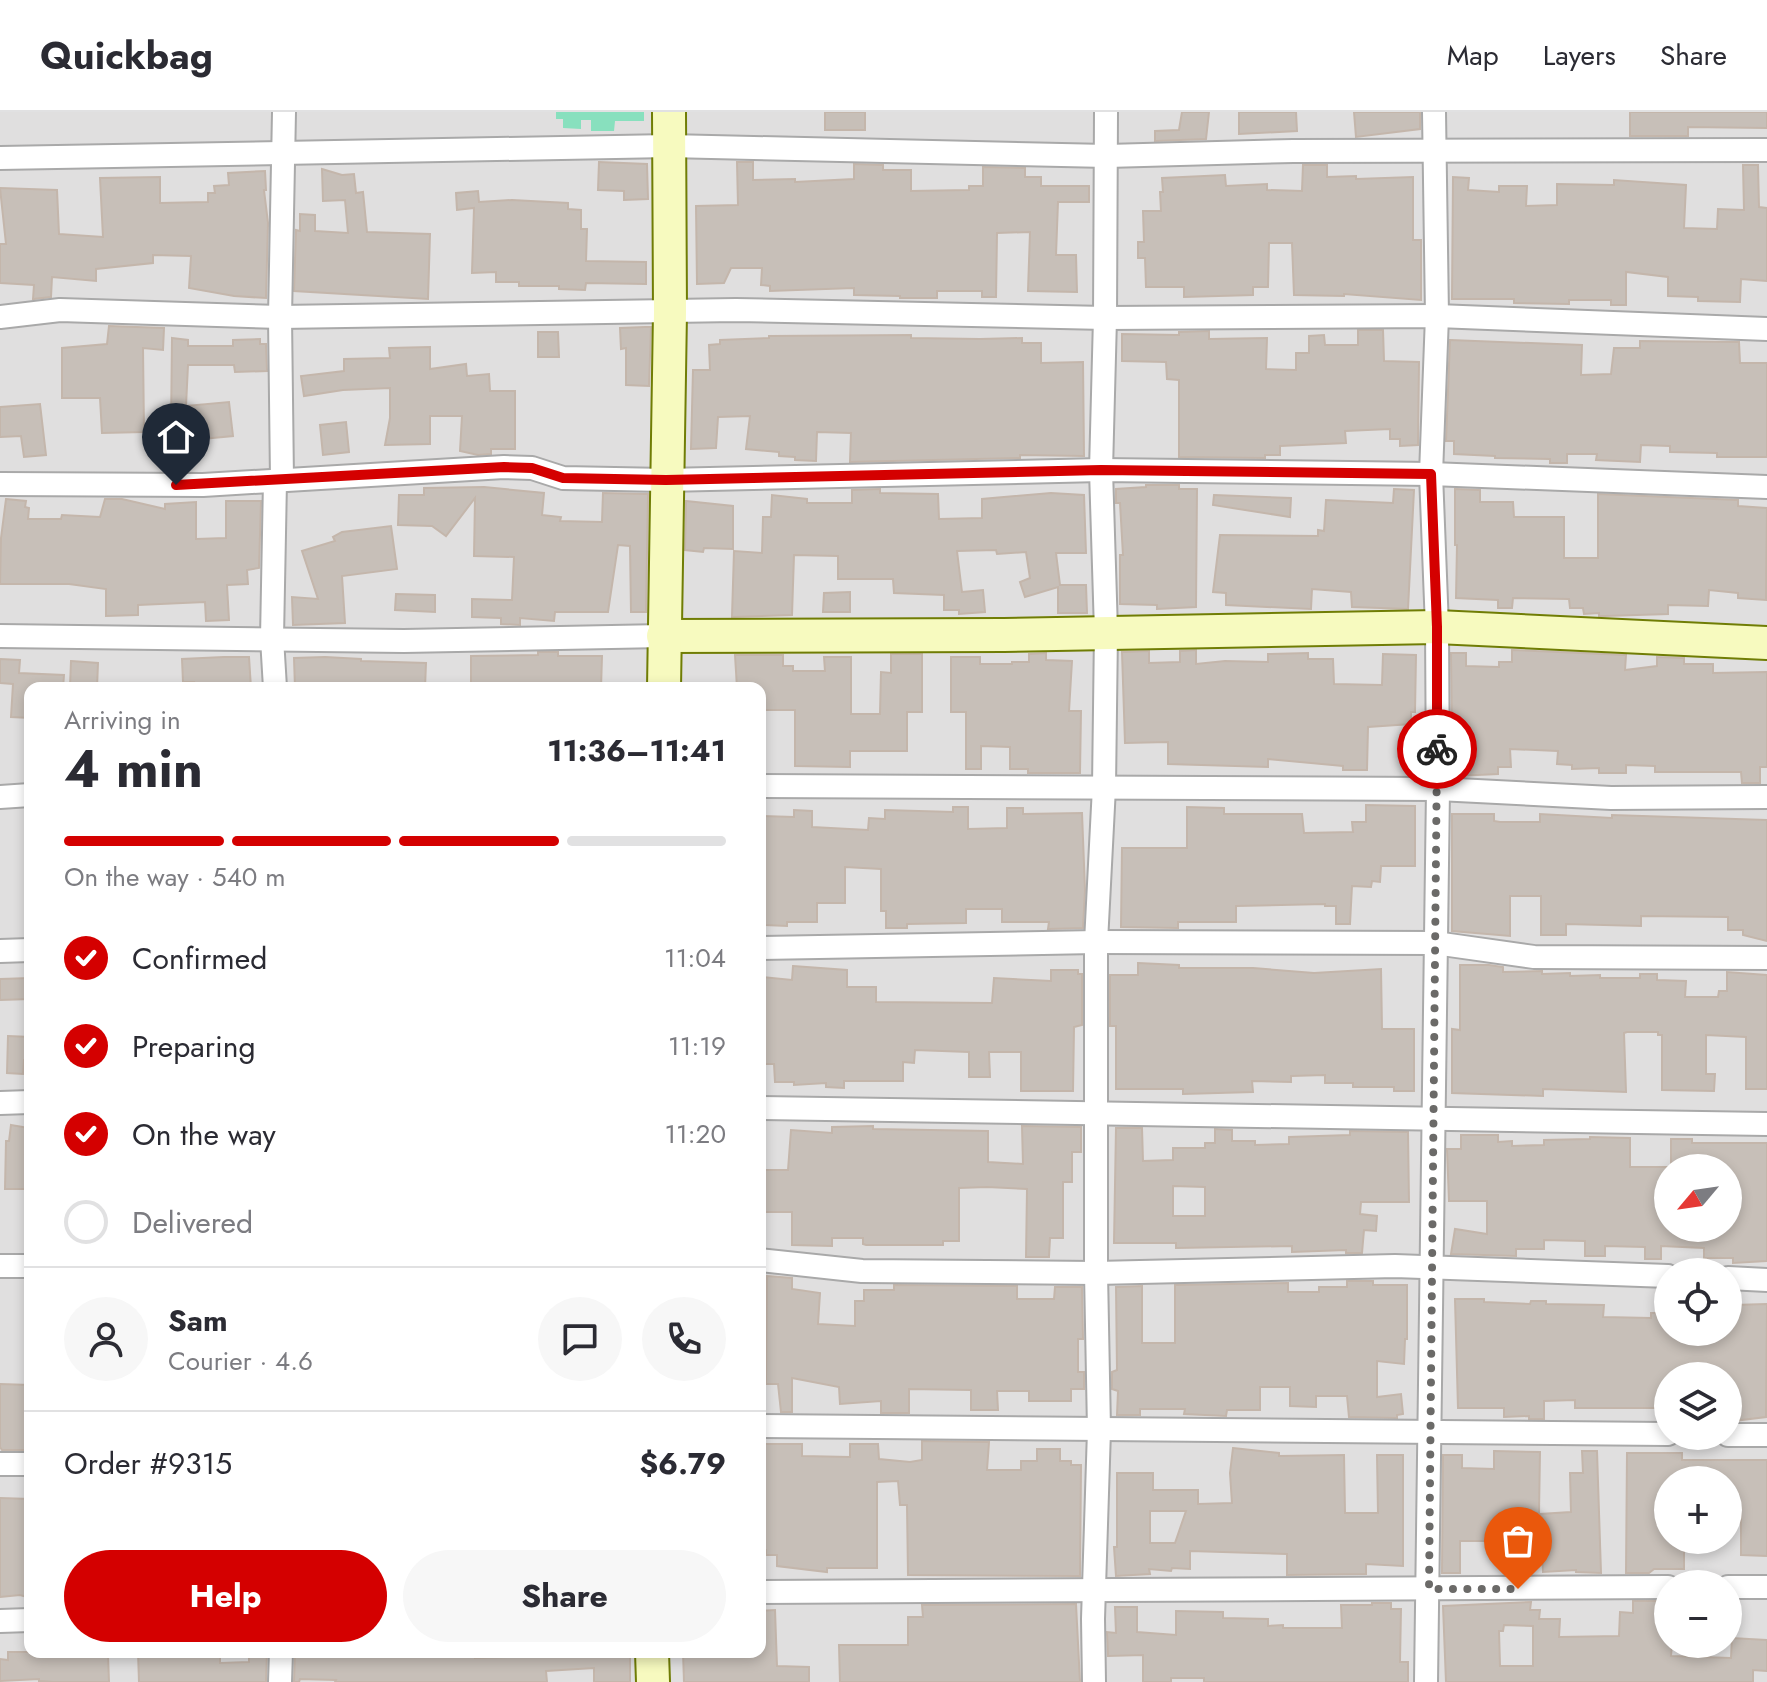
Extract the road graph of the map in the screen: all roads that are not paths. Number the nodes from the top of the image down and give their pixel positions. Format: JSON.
{"nodes":[{"id":1,"x":284,"y":112,"type":"edge"},
{"id":2,"x":669,"y":112,"type":"edge"},
{"id":3,"x":1106,"y":112,"type":"edge"},
{"id":4,"x":1434,"y":112,"type":"edge"},
{"id":5,"x":669,"y":146,"type":"junction"},
{"id":6,"x":1767,"y":150,"type":"edge"},
{"id":7,"x":283,"y":152,"type":"junction"},
{"id":8,"x":1434,"y":152,"type":"junction"},
{"id":9,"x":1107,"y":156,"type":"junction"},
{"id":10,"x":0,"y":158,"type":"edge"},
{"id":11,"x":670,"y":312,"type":"junction"},
{"id":12,"x":1437,"y":316,"type":"junction"},
{"id":13,"x":0,"y":317,"type":"edge"},
{"id":14,"x":280,"y":317,"type":"junction"},
{"id":15,"x":1105,"y":318,"type":"junction"},
{"id":16,"x":1767,"y":329,"type":"edge"},
{"id":17,"x":1101,"y":470,"type":"junction"},
{"id":18,"x":1431,"y":474,"type":"junction"},
{"id":19,"x":279,"y":480,"type":"junction"},
{"id":20,"x":666,"y":480,"type":"junction"},
{"id":21,"x":0,"y":484,"type":"edge"},
{"id":22,"x":1767,"y":487,"type":"edge"},
{"id":23,"x":1437,"y":627,"type":"junction"},
{"id":24,"x":1106,"y":631,"type":"junction"},
{"id":25,"x":0,"y":636,"type":"edge"},
{"id":26,"x":663,"y":636,"type":"junction"},
{"id":27,"x":272,"y":638,"type":"junction"},
{"id":28,"x":1767,"y":643,"type":"edge"},
{"id":29,"x":275,"y":682,"type":"edge"},
{"id":30,"x":664,"y":682,"type":"edge"},
{"id":31,"x":766,"y":786,"type":"edge"},
{"id":32,"x":1104,"y":787,"type":"junction"},
{"id":33,"x":1438,"y":789,"type":"junction"},
{"id":34,"x":24,"y":795,"type":"edge"},
{"id":35,"x":0,"y":797,"type":"edge"},
{"id":36,"x":1767,"y":797,"type":"edge"},
{"id":37,"x":1096,"y":942,"type":"junction"},
{"id":38,"x":1435,"y":943,"type":"junction"},
{"id":39,"x":766,"y":948,"type":"edge"},
{"id":40,"x":24,"y":950,"type":"edge"},
{"id":41,"x":0,"y":951,"type":"edge"},
{"id":42,"x":1767,"y":958,"type":"edge"},
{"id":43,"x":24,"y":1102,"type":"edge"},
{"id":44,"x":0,"y":1103,"type":"edge"},
{"id":45,"x":766,"y":1108,"type":"edge"},
{"id":46,"x":1097,"y":1113,"type":"junction"},
{"id":47,"x":1432,"y":1117,"type":"junction"},
{"id":48,"x":1767,"y":1124,"type":"edge"},
{"id":49,"x":766,"y":1261,"type":"edge"},
{"id":50,"x":0,"y":1266,"type":"edge"},
{"id":51,"x":24,"y":1266,"type":"edge"},
{"id":52,"x":1432,"y":1269,"type":"junction"},
{"id":53,"x":1096,"y":1273,"type":"junction"},
{"id":54,"x":1654,"y":1276,"type":"edge"},
{"id":55,"x":1742,"y":1279,"type":"edge"},
{"id":56,"x":1767,"y":1280,"type":"edge"},
{"id":57,"x":766,"y":1426,"type":"edge"},
{"id":58,"x":1099,"y":1430,"type":"junction"},
{"id":59,"x":1431,"y":1433,"type":"junction"},
{"id":60,"x":1654,"y":1434,"type":"edge"},
{"id":61,"x":1742,"y":1435,"type":"edge"},
{"id":62,"x":1767,"y":1435,"type":"edge"},
{"id":63,"x":0,"y":1464,"type":"edge"},
{"id":64,"x":24,"y":1464,"type":"edge"},
{"id":65,"x":1654,"y":1587,"type":"edge"},
{"id":66,"x":1742,"y":1587,"type":"edge"},
{"id":67,"x":1767,"y":1587,"type":"edge"},
{"id":68,"x":1095,"y":1589,"type":"junction"},
{"id":69,"x":1429,"y":1589,"type":"junction"},
{"id":70,"x":766,"y":1592,"type":"edge"},
{"id":71,"x":24,"y":1620,"type":"edge"},
{"id":72,"x":0,"y":1621,"type":"edge"},
{"id":73,"x":281,"y":1658,"type":"edge"},
{"id":74,"x":652,"y":1658,"type":"edge"},
{"id":75,"x":280,"y":1682,"type":"edge"},
{"id":76,"x":653,"y":1682,"type":"edge"},
{"id":77,"x":1094,"y":1682,"type":"edge"},
{"id":78,"x":1426,"y":1682,"type":"edge"}],
"edges":[{"from":1,"to":7,"type":"street"},
{"from":2,"to":5,"type":"street"},
{"from":3,"to":9,"type":"street"},
{"from":4,"to":8,"type":"street"},
{"from":5,"to":7,"type":"street"},
{"from":5,"to":9,"type":"street"},
{"from":5,"to":11,"type":"street"},
{"from":6,"to":8,"type":"street"},
{"from":7,"to":10,"type":"street"},
{"from":7,"to":14,"type":"street"},
{"from":8,"to":9,"type":"street"},
{"from":8,"to":12,"type":"street"},
{"from":9,"to":15,"type":"street"},
{"from":11,"to":14,"type":"street"},
{"from":11,"to":15,"type":"street"},
{"from":11,"to":20,"type":"street"},
{"from":12,"to":15,"type":"street"},
{"from":12,"to":16,"type":"street"},
{"from":12,"to":18,"type":"street"},
{"from":13,"to":14,"type":"street"},
{"from":14,"to":19,"type":"street"},
{"from":15,"to":17,"type":"street"},
{"from":17,"to":18,"type":"street"},
{"from":17,"to":20,"type":"street"},
{"from":17,"to":24,"type":"street"},
{"from":18,"to":22,"type":"street"},
{"from":18,"to":23,"type":"street"},
{"from":19,"to":20,"type":"street"},
{"from":19,"to":21,"type":"street"},
{"from":19,"to":27,"type":"street"},
{"from":20,"to":26,"type":"street"},
{"from":23,"to":24,"type":"street"},
{"from":23,"to":28,"type":"street"},
{"from":23,"to":33,"type":"street"},
{"from":24,"to":26,"type":"street"},
{"from":24,"to":32,"type":"street"},
{"from":25,"to":27,"type":"street"},
{"from":26,"to":27,"type":"street"},
{"from":26,"to":30,"type":"street"},
{"from":27,"to":29,"type":"street"},
{"from":31,"to":32,"type":"street"},
{"from":32,"to":33,"type":"street"},
{"from":32,"to":37,"type":"street"},
{"from":33,"to":36,"type":"street"},
{"from":33,"to":38,"type":"street"},
{"from":34,"to":35,"type":"street"},
{"from":37,"to":38,"type":"street"},
{"from":37,"to":39,"type":"street"},
{"from":37,"to":46,"type":"street"},
{"from":38,"to":42,"type":"street"},
{"from":38,"to":47,"type":"street"},
{"from":40,"to":41,"type":"street"},
{"from":43,"to":44,"type":"street"},
{"from":45,"to":46,"type":"street"},
{"from":46,"to":47,"type":"street"},
{"from":46,"to":53,"type":"street"},
{"from":47,"to":48,"type":"street"},
{"from":47,"to":52,"type":"street"},
{"from":49,"to":53,"type":"street"},
{"from":50,"to":51,"type":"street"},
{"from":52,"to":53,"type":"street"},
{"from":52,"to":54,"type":"street"},
{"from":52,"to":59,"type":"street"},
{"from":53,"to":58,"type":"street"},
{"from":55,"to":56,"type":"street"},
{"from":57,"to":58,"type":"street"},
{"from":58,"to":59,"type":"street"},
{"from":58,"to":68,"type":"street"},
{"from":59,"to":60,"type":"street"},
{"from":59,"to":69,"type":"street"},
{"from":61,"to":62,"type":"street"},
{"from":63,"to":64,"type":"street"},
{"from":65,"to":69,"type":"street"},
{"from":66,"to":67,"type":"street"},
{"from":68,"to":69,"type":"street"},
{"from":68,"to":70,"type":"street"},
{"from":68,"to":77,"type":"street"},
{"from":69,"to":78,"type":"street"},
{"from":71,"to":72,"type":"street"},
{"from":73,"to":75,"type":"street"},
{"from":74,"to":76,"type":"street"}]}
